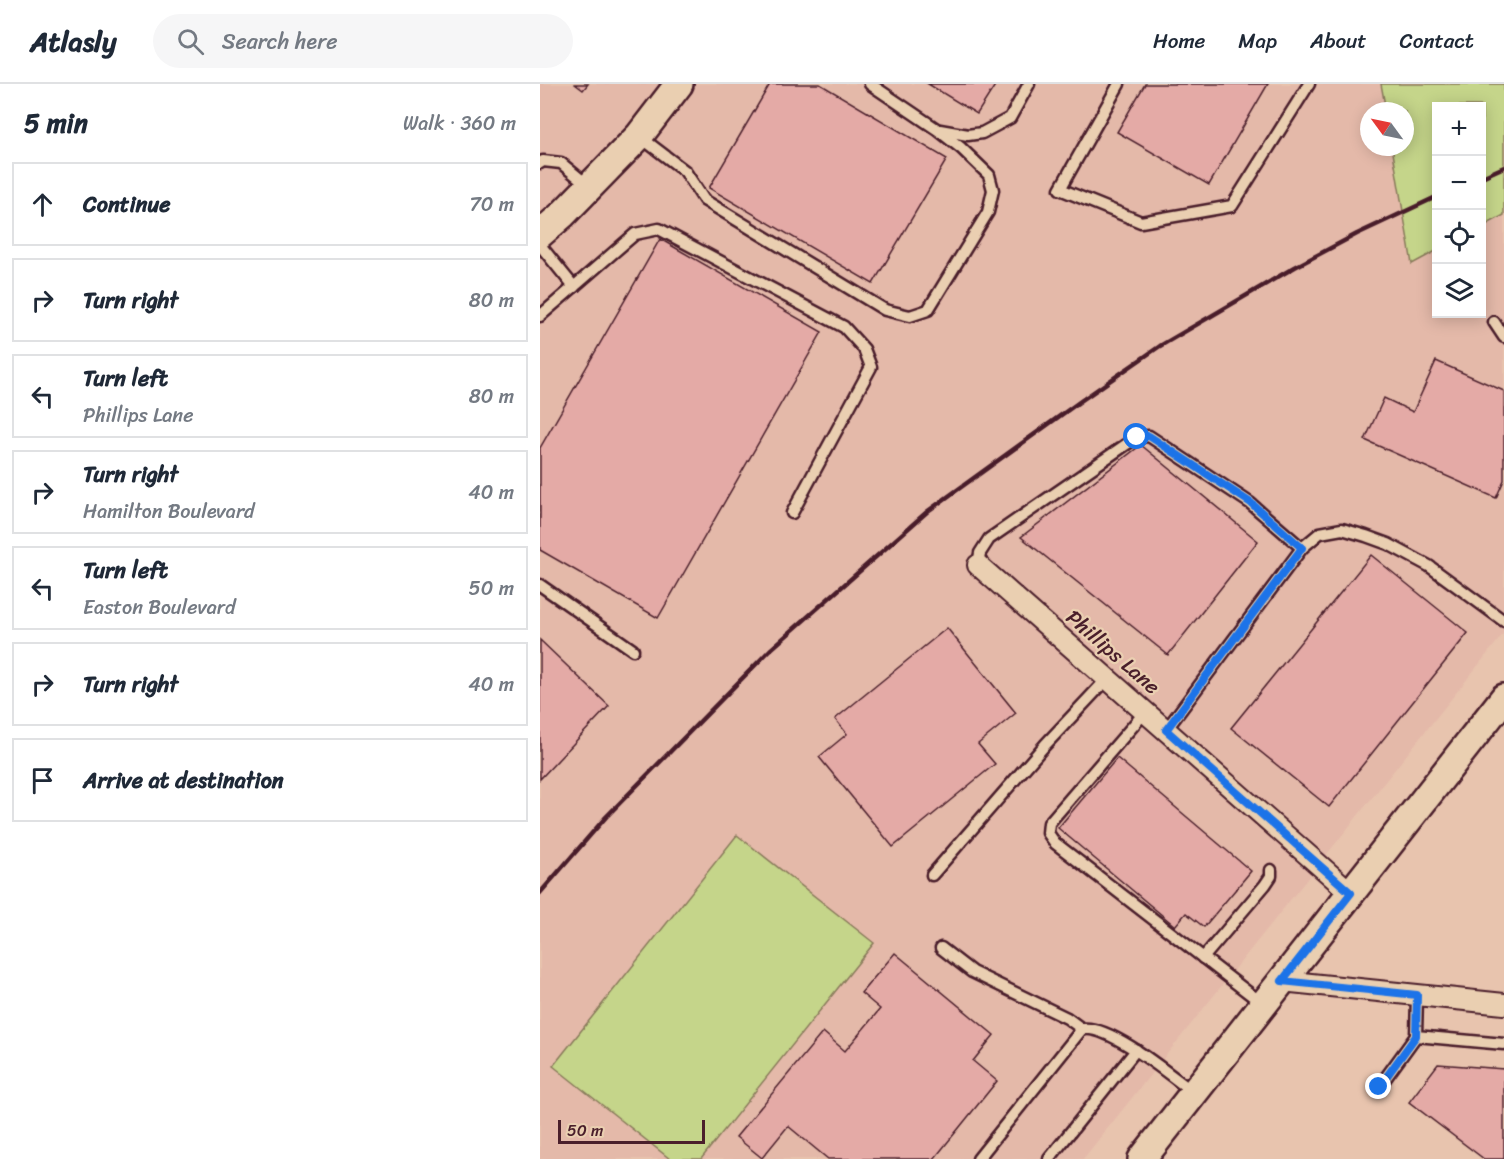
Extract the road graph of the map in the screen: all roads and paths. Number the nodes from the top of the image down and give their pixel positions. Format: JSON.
{"nodes":[{"id":1,"x":679,"y":84,"type":"edge"},
{"id":2,"x":870,"y":84,"type":"edge"},
{"id":3,"x":1029,"y":84,"type":"edge"},
{"id":4,"x":1119,"y":84,"type":"edge"},
{"id":5,"x":1308,"y":84,"type":"edge"},
{"id":6,"x":938,"y":130,"type":"junction"},
{"id":7,"x":639,"y":136,"type":"junction"},
{"id":8,"x":540,"y":163,"type":"edge"},
{"id":9,"x":590,"y":187,"type":"junction"},
{"id":10,"x":540,"y":234,"type":"edge"},
{"id":11,"x":540,"y":245,"type":"edge"},
{"id":12,"x":574,"y":287,"type":"junction"},
{"id":13,"x":540,"y":316,"type":"edge"},
{"id":14,"x":1494,"y":322,"type":"dead end"},
{"id":15,"x":1504,"y":338,"type":"edge"},
{"id":16,"x":792,"y":513,"type":"dead end"},
{"id":17,"x":1302,"y":548,"type":"junction"},
{"id":18,"x":978,"y":565,"type":"joint"},
{"id":19,"x":540,"y":585,"type":"edge"},
{"id":20,"x":1504,"y":621,"type":"edge"},
{"id":21,"x":633,"y":650,"type":"dead end"},
{"id":22,"x":1107,"y":679,"type":"junction"},
{"id":23,"x":1504,"y":698,"type":"edge"},
{"id":24,"x":1145,"y":712,"type":"junction"},
{"id":25,"x":1166,"y":730,"type":"junction"},
{"id":26,"x":1271,"y":870,"type":"dead end"},
{"id":27,"x":932,"y":875,"type":"dead end"},
{"id":28,"x":1351,"y":893,"type":"junction"},
{"id":29,"x":941,"y":948,"type":"dead end"},
{"id":30,"x":1203,"y":958,"type":"junction"},
{"id":31,"x":1282,"y":981,"type":"junction"},
{"id":32,"x":1417,"y":995,"type":"junction"},
{"id":33,"x":1504,"y":1004,"type":"edge"},
{"id":34,"x":1263,"y":1005,"type":"junction"},
{"id":35,"x":1086,"y":1028,"type":"junction"},
{"id":36,"x":1416,"y":1036,"type":"junction"},
{"id":37,"x":1504,"y":1044,"type":"edge"},
{"id":38,"x":1136,"y":1050,"type":"junction"},
{"id":39,"x":1379,"y":1087,"type":"dead end"},
{"id":40,"x":1194,"y":1093,"type":"junction"},
{"id":41,"x":1144,"y":1158,"type":"edge"},
{"id":42,"x":978,"y":1159,"type":"edge"},
{"id":43,"x":1049,"y":1159,"type":"edge"}],
"edges":[{"from":1,"to":7,"type":"street"},
{"from":2,"to":6,"type":"lane"},
{"from":3,"to":6,"type":"lane"},
{"from":4,"to":5,"type":"lane"},
{"from":6,"to":7,"type":"lane"},
{"from":7,"to":9,"type":"street"},
{"from":8,"to":9,"type":"lane"},
{"from":9,"to":10,"type":"street"},
{"from":11,"to":12,"type":"lane"},
{"from":12,"to":13,"type":"lane"},
{"from":12,"to":16,"type":"lane"},
{"from":14,"to":15,"type":"lane"},
{"from":17,"to":18,"type":"lane"},
{"from":17,"to":20,"type":"lane"},
{"from":17,"to":25,"type":"lane"},
{"from":18,"to":22,"type":"street","name":"Phillips Lane"},
{"from":19,"to":21,"type":"lane"},
{"from":22,"to":24,"type":"street","name":"Phillips Lane"},
{"from":22,"to":27,"type":"lane"},
{"from":23,"to":28,"type":"street"},
{"from":24,"to":25,"type":"street","name":"Phillips Lane"},
{"from":24,"to":30,"type":"lane"},
{"from":25,"to":28,"type":"street","name":"Phillips Lane"},
{"from":26,"to":30,"type":"lane"},
{"from":28,"to":31,"type":"street"},
{"from":29,"to":35,"type":"lane"},
{"from":30,"to":34,"type":"lane"},
{"from":31,"to":32,"type":"street"},
{"from":31,"to":34,"type":"street"},
{"from":32,"to":33,"type":"street"},
{"from":32,"to":36,"type":"lane"},
{"from":34,"to":40,"type":"street"},
{"from":35,"to":38,"type":"lane"},
{"from":35,"to":42,"type":"lane"},
{"from":36,"to":37,"type":"lane"},
{"from":36,"to":39,"type":"lane"},
{"from":38,"to":40,"type":"lane"},
{"from":38,"to":43,"type":"lane"},
{"from":40,"to":41,"type":"street"}]}
